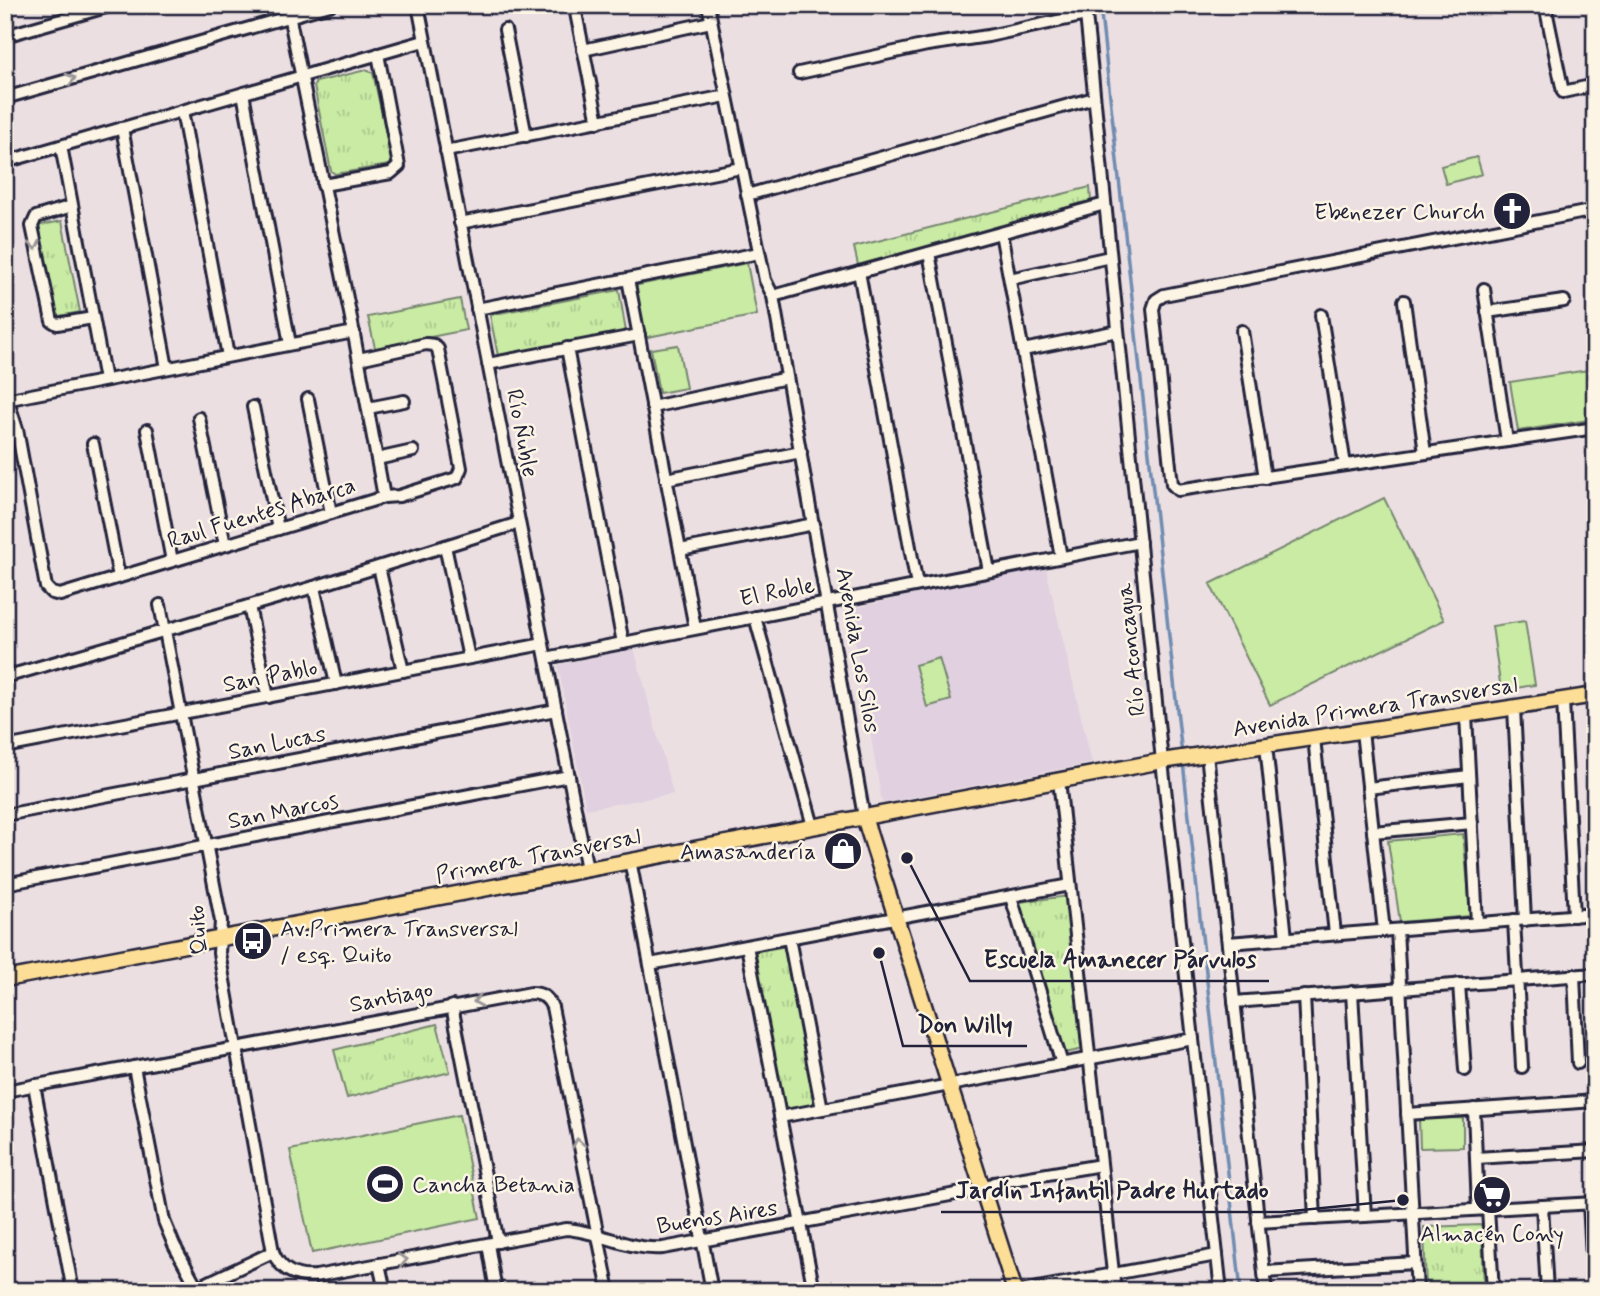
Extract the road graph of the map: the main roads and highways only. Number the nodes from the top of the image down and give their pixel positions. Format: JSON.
{"nodes":[{"id":1,"x":1595,"y":695,"type":"edge"},
{"id":2,"x":1176,"y":759,"type":"joint"},
{"id":3,"x":864,"y":817,"type":"junction"},
{"id":4,"x":5,"y":979,"type":"edge"},
{"id":5,"x":1015,"y":1291,"type":"edge"}],
"edges":[{"from":1,"to":2,"type":"main road","name":"Avenida Primera Transversal"},
{"from":2,"to":3,"type":"main road","name":"Primera Transversal"},
{"from":3,"to":4,"type":"main road","name":"Primera Transversal"},
{"from":3,"to":5,"type":"main road","name":"Avenida Los Silos"}]}
